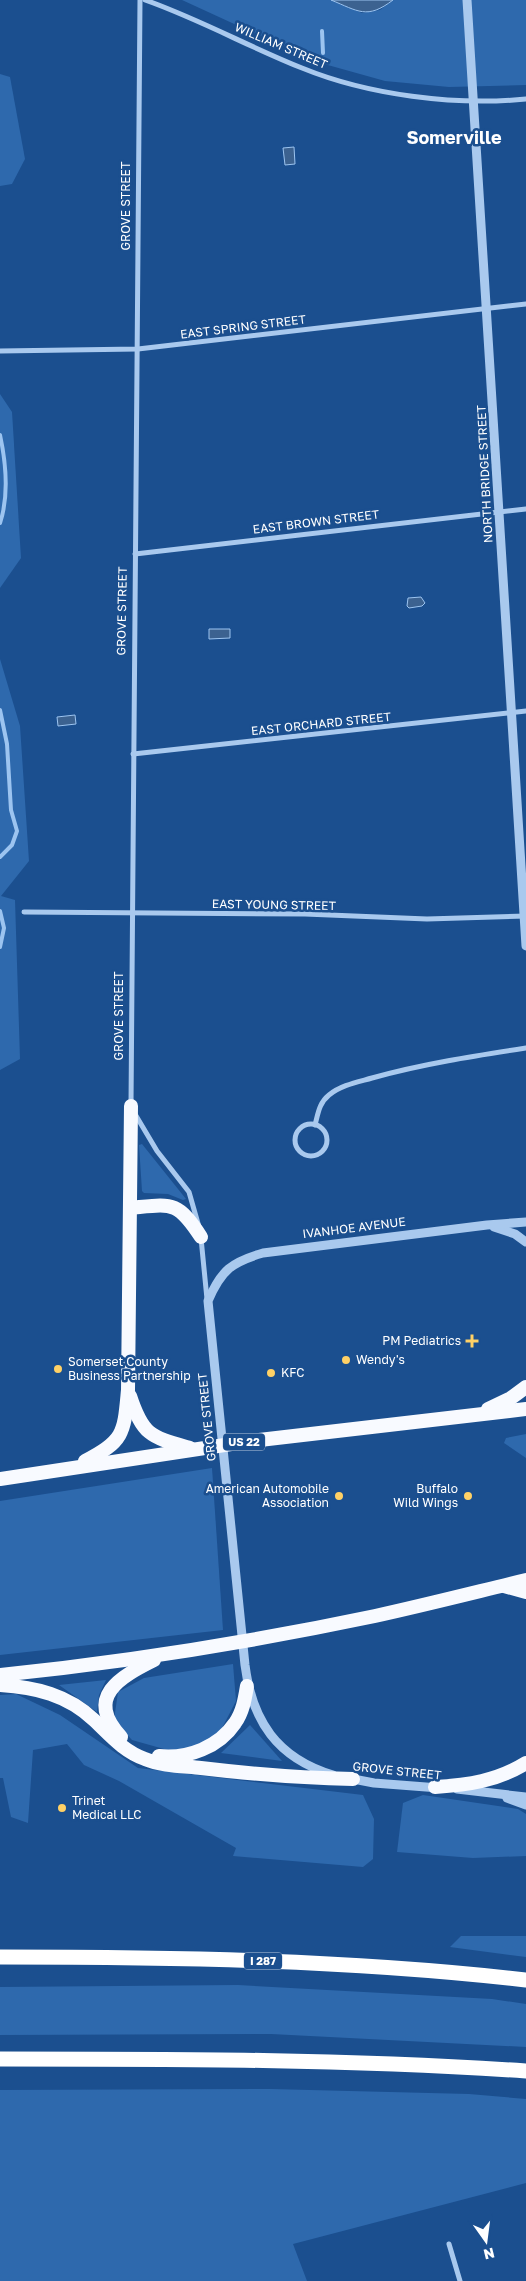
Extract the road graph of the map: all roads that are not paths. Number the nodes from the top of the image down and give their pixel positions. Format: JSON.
{"nodes":[{"id":1,"x":140,"y":0,"type":"edge"},
{"id":2,"x":145,"y":0,"type":"edge"},
{"id":3,"x":467,"y":0,"type":"edge"},
{"id":4,"x":526,"y":98,"type":"edge"},
{"id":5,"x":474,"y":101,"type":"junction"},
{"id":6,"x":526,"y":304,"type":"edge"},
{"id":7,"x":488,"y":307,"type":"junction"},
{"id":8,"x":138,"y":349,"type":"junction"},
{"id":9,"x":0,"y":351,"type":"edge"},
{"id":10,"x":526,"y":509,"type":"edge"},
{"id":11,"x":500,"y":512,"type":"junction"},
{"id":12,"x":135,"y":554,"type":"junction"},
{"id":13,"x":526,"y":712,"type":"edge"},
{"id":14,"x":511,"y":713,"type":"junction"},
{"id":15,"x":133,"y":754,"type":"junction"},
{"id":16,"x":24,"y":912,"type":"dead end"},
{"id":17,"x":131,"y":913,"type":"junction"},
{"id":18,"x":525,"y":916,"type":"edge"},
{"id":19,"x":526,"y":946,"type":"edge"},
{"id":20,"x":526,"y":1048,"type":"edge"},
{"id":21,"x":130,"y":1106,"type":"junction"},
{"id":22,"x":315,"y":1125,"type":"junction"},
{"id":23,"x":130,"y":1208,"type":"junction"},
{"id":24,"x":526,"y":1222,"type":"edge"},
{"id":25,"x":487,"y":1225,"type":"junction"},
{"id":26,"x":200,"y":1237,"type":"junction"},
{"id":27,"x":526,"y":1242,"type":"edge"},
{"id":28,"x":208,"y":1301,"type":"junction"},
{"id":29,"x":526,"y":1387,"type":"edge"},
{"id":30,"x":128,"y":1390,"type":"junction"},
{"id":31,"x":526,"y":1409,"type":"edge"},
{"id":32,"x":476,"y":1414,"type":"junction"},
{"id":33,"x":195,"y":1449,"type":"junction"},
{"id":34,"x":74,"y":1467,"type":"junction"},
{"id":35,"x":0,"y":1479,"type":"edge"},
{"id":36,"x":526,"y":1580,"type":"edge"},
{"id":37,"x":503,"y":1585,"type":"junction"},
{"id":38,"x":526,"y":1592,"type":"edge"},
{"id":39,"x":164,"y":1654,"type":"junction"},
{"id":40,"x":0,"y":1675,"type":"edge"},
{"id":41,"x":0,"y":1685,"type":"edge"},
{"id":42,"x":247,"y":1686,"type":"junction"},
{"id":43,"x":526,"y":1764,"type":"edge"},
{"id":44,"x":353,"y":1779,"type":"junction"},
{"id":45,"x":435,"y":1787,"type":"junction"},
{"id":46,"x":488,"y":1792,"type":"junction"},
{"id":47,"x":526,"y":1797,"type":"edge"},
{"id":48,"x":526,"y":1806,"type":"edge"},
{"id":49,"x":0,"y":1957,"type":"edge"},
{"id":50,"x":526,"y":1980,"type":"edge"},
{"id":51,"x":0,"y":2059,"type":"edge"},
{"id":52,"x":526,"y":2071,"type":"edge"},
{"id":53,"x":449,"y":2244,"type":"dead end"},
{"id":54,"x":460,"y":2281,"type":"edge"}],
"edges":[{"from":1,"to":8,"type":"street","name":"GROVE STREET"},
{"from":2,"to":5,"type":"street","name":"WILLIAM STREET"},
{"from":3,"to":5,"type":"street","name":"NORTH BRIDGE STREET"},
{"from":4,"to":5,"type":"street","name":"WILLIAM STREET"},
{"from":5,"to":7,"type":"street","name":"NORTH BRIDGE STREET"},
{"from":6,"to":7,"type":"street","name":"EAST SPRING STREET"},
{"from":7,"to":8,"type":"street","name":"EAST SPRING STREET"},
{"from":7,"to":11,"type":"street","name":"NORTH BRIDGE STREET"},
{"from":8,"to":9,"type":"street","name":"EAST SPRING STREET"},
{"from":8,"to":12,"type":"street","name":"GROVE STREET"},
{"from":10,"to":11,"type":"street","name":"EAST BROWN STREET"},
{"from":11,"to":12,"type":"street","name":"EAST BROWN STREET"},
{"from":11,"to":14,"type":"street","name":"NORTH BRIDGE STREET"},
{"from":12,"to":15,"type":"street","name":"GROVE STREET"},
{"from":13,"to":14,"type":"street","name":"EAST ORCHARD STREET"},
{"from":14,"to":15,"type":"street","name":"EAST ORCHARD STREET"},
{"from":14,"to":18,"type":"street","name":"NORTH BRIDGE STREET"},
{"from":15,"to":17,"type":"street","name":"GROVE STREET"},
{"from":16,"to":17,"type":"street","name":"EAST YOUNG STREET"},
{"from":17,"to":18,"type":"street","name":"EAST YOUNG STREET"},
{"from":17,"to":21,"type":"street","name":"GROVE STREET"},
{"from":18,"to":19,"type":"street","name":"NORTH BRIDGE STREET"},
{"from":20,"to":22,"type":"street"},
{"from":21,"to":23,"type":"highway"},
{"from":21,"to":26,"type":"street","name":"GROVE STREET"},
{"from":22,"to":22,"type":"street"},
{"from":23,"to":26,"type":"highway"},
{"from":23,"to":30,"type":"highway"},
{"from":24,"to":25,"type":"street","name":"IVANHOE AVENUE"},
{"from":25,"to":27,"type":"street"},
{"from":25,"to":28,"type":"street","name":"IVANHOE AVENUE"},
{"from":26,"to":28,"type":"street","name":"GROVE STREET"},
{"from":28,"to":42,"type":"street","name":"GROVE STREET"},
{"from":29,"to":32,"type":"highway"},
{"from":30,"to":33,"type":"highway"},
{"from":30,"to":34,"type":"highway"},
{"from":31,"to":32,"type":"highway","number":"US 22"},
{"from":32,"to":33,"type":"highway","number":"US 22"},
{"from":33,"to":34,"type":"highway","number":"US 22"},
{"from":34,"to":35,"type":"highway","number":"US 22"},
{"from":36,"to":37,"type":"highway"},
{"from":37,"to":38,"type":"highway"},
{"from":37,"to":39,"type":"highway"},
{"from":39,"to":40,"type":"highway"},
{"from":39,"to":42,"type":"highway"},
{"from":41,"to":44,"type":"highway"},
{"from":42,"to":44,"type":"street","name":"GROVE STREET"},
{"from":43,"to":45,"type":"highway"},
{"from":44,"to":45,"type":"street","name":"GROVE STREET"},
{"from":45,"to":46,"type":"street","name":"GROVE STREET"},
{"from":46,"to":47,"type":"street","name":"GROVE STREET"},
{"from":46,"to":48,"type":"street"},
{"from":49,"to":50,"type":"highway","number":"I 287"},
{"from":51,"to":52,"type":"highway"},
{"from":53,"to":54,"type":"street"}]}
